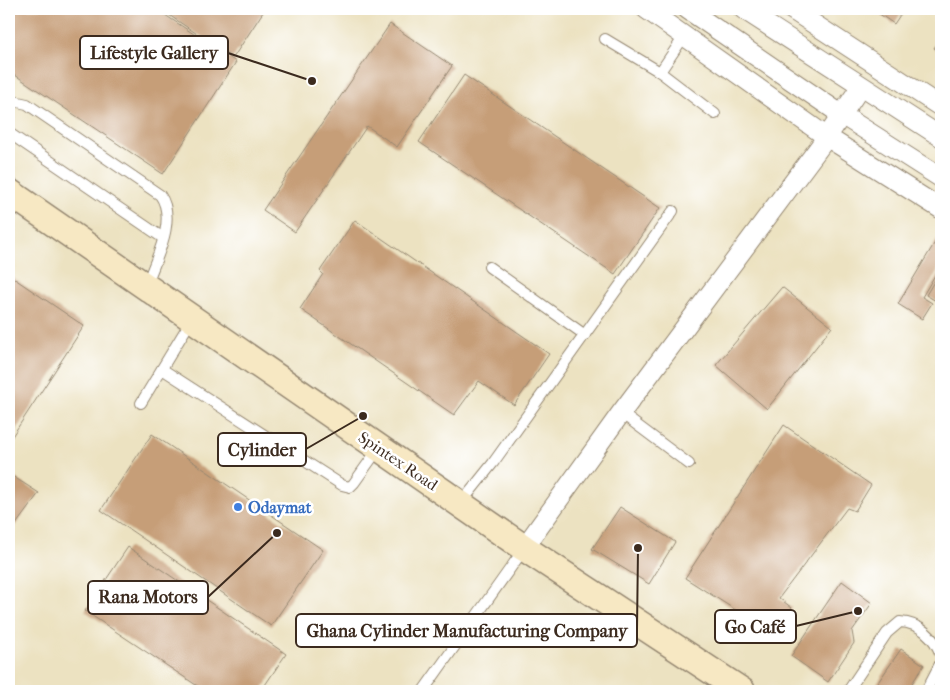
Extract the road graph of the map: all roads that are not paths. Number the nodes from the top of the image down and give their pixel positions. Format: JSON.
{"nodes":[{"id":1,"x":646,"y":9,"type":"edge"},
{"id":2,"x":687,"y":9,"type":"edge"},
{"id":3,"x":742,"y":9,"type":"edge"},
{"id":4,"x":791,"y":9,"type":"edge"},
{"id":5,"x":685,"y":36,"type":"junction"},
{"id":6,"x":605,"y":39,"type":"dead end"},
{"id":7,"x":660,"y":72,"type":"junction"},
{"id":8,"x":861,"y":86,"type":"junction"},
{"id":9,"x":9,"y":100,"type":"edge"},
{"id":10,"x":941,"y":107,"type":"edge"},
{"id":11,"x":715,"y":114,"type":"dead end"},
{"id":12,"x":842,"y":115,"type":"junction"},
{"id":13,"x":9,"y":134,"type":"edge"},
{"id":14,"x":827,"y":137,"type":"junction"},
{"id":15,"x":941,"y":137,"type":"edge"},
{"id":16,"x":941,"y":178,"type":"edge"},
{"id":17,"x":9,"y":192,"type":"edge"},
{"id":18,"x":941,"y":209,"type":"edge"},
{"id":19,"x":673,"y":211,"type":"dead end"},
{"id":20,"x":163,"y":238,"type":"junction"},
{"id":21,"x":489,"y":266,"type":"dead end"},
{"id":22,"x":146,"y":287,"type":"junction"},
{"id":23,"x":192,"y":319,"type":"junction"},
{"id":24,"x":585,"y":335,"type":"junction"},
{"id":25,"x":162,"y":369,"type":"junction"},
{"id":26,"x":141,"y":402,"type":"dead end"},
{"id":27,"x":621,"y":413,"type":"junction"},
{"id":28,"x":379,"y":448,"type":"junction"},
{"id":29,"x":689,"y":464,"type":"dead end"},
{"id":30,"x":460,"y":504,"type":"junction"},
{"id":31,"x":524,"y":548,"type":"junction"},
{"id":32,"x":941,"y":655,"type":"edge"},
{"id":33,"x":941,"y":662,"type":"edge"},
{"id":34,"x":423,"y":691,"type":"edge"},
{"id":35,"x":742,"y":691,"type":"edge"},
{"id":36,"x":848,"y":691,"type":"edge"},
{"id":37,"x":926,"y":691,"type":"edge"}],
"edges":[{"from":1,"to":5,"type":"street"},
{"from":2,"to":12,"type":"street"},
{"from":3,"to":8,"type":"street"},
{"from":4,"to":10,"type":"street"},
{"from":5,"to":7,"type":"lane"},
{"from":5,"to":14,"type":"street"},
{"from":6,"to":7,"type":"lane"},
{"from":7,"to":11,"type":"lane"},
{"from":8,"to":12,"type":"street"},
{"from":8,"to":15,"type":"street"},
{"from":9,"to":20,"type":"lane"},
{"from":12,"to":14,"type":"street"},
{"from":12,"to":16,"type":"street"},
{"from":13,"to":20,"type":"lane"},
{"from":14,"to":18,"type":"street"},
{"from":14,"to":27,"type":"street"},
{"from":17,"to":22,"type":"main road","name":"Spintex Road"},
{"from":19,"to":24,"type":"lane"},
{"from":20,"to":22,"type":"lane"},
{"from":21,"to":24,"type":"lane"},
{"from":22,"to":23,"type":"main road","name":"Spintex Road"},
{"from":23,"to":25,"type":"lane"},
{"from":23,"to":28,"type":"main road","name":"Spintex Road"},
{"from":24,"to":30,"type":"lane"},
{"from":25,"to":26,"type":"lane"},
{"from":25,"to":28,"type":"lane"},
{"from":27,"to":29,"type":"lane"},
{"from":27,"to":31,"type":"street"},
{"from":28,"to":30,"type":"main road","name":"Spintex Road"},
{"from":30,"to":31,"type":"main road","name":"Spintex Road"},
{"from":31,"to":34,"type":"lane"},
{"from":31,"to":35,"type":"main road","name":"Spintex Road"},
{"from":32,"to":36,"type":"lane"},
{"from":33,"to":37,"type":"lane"}]}
